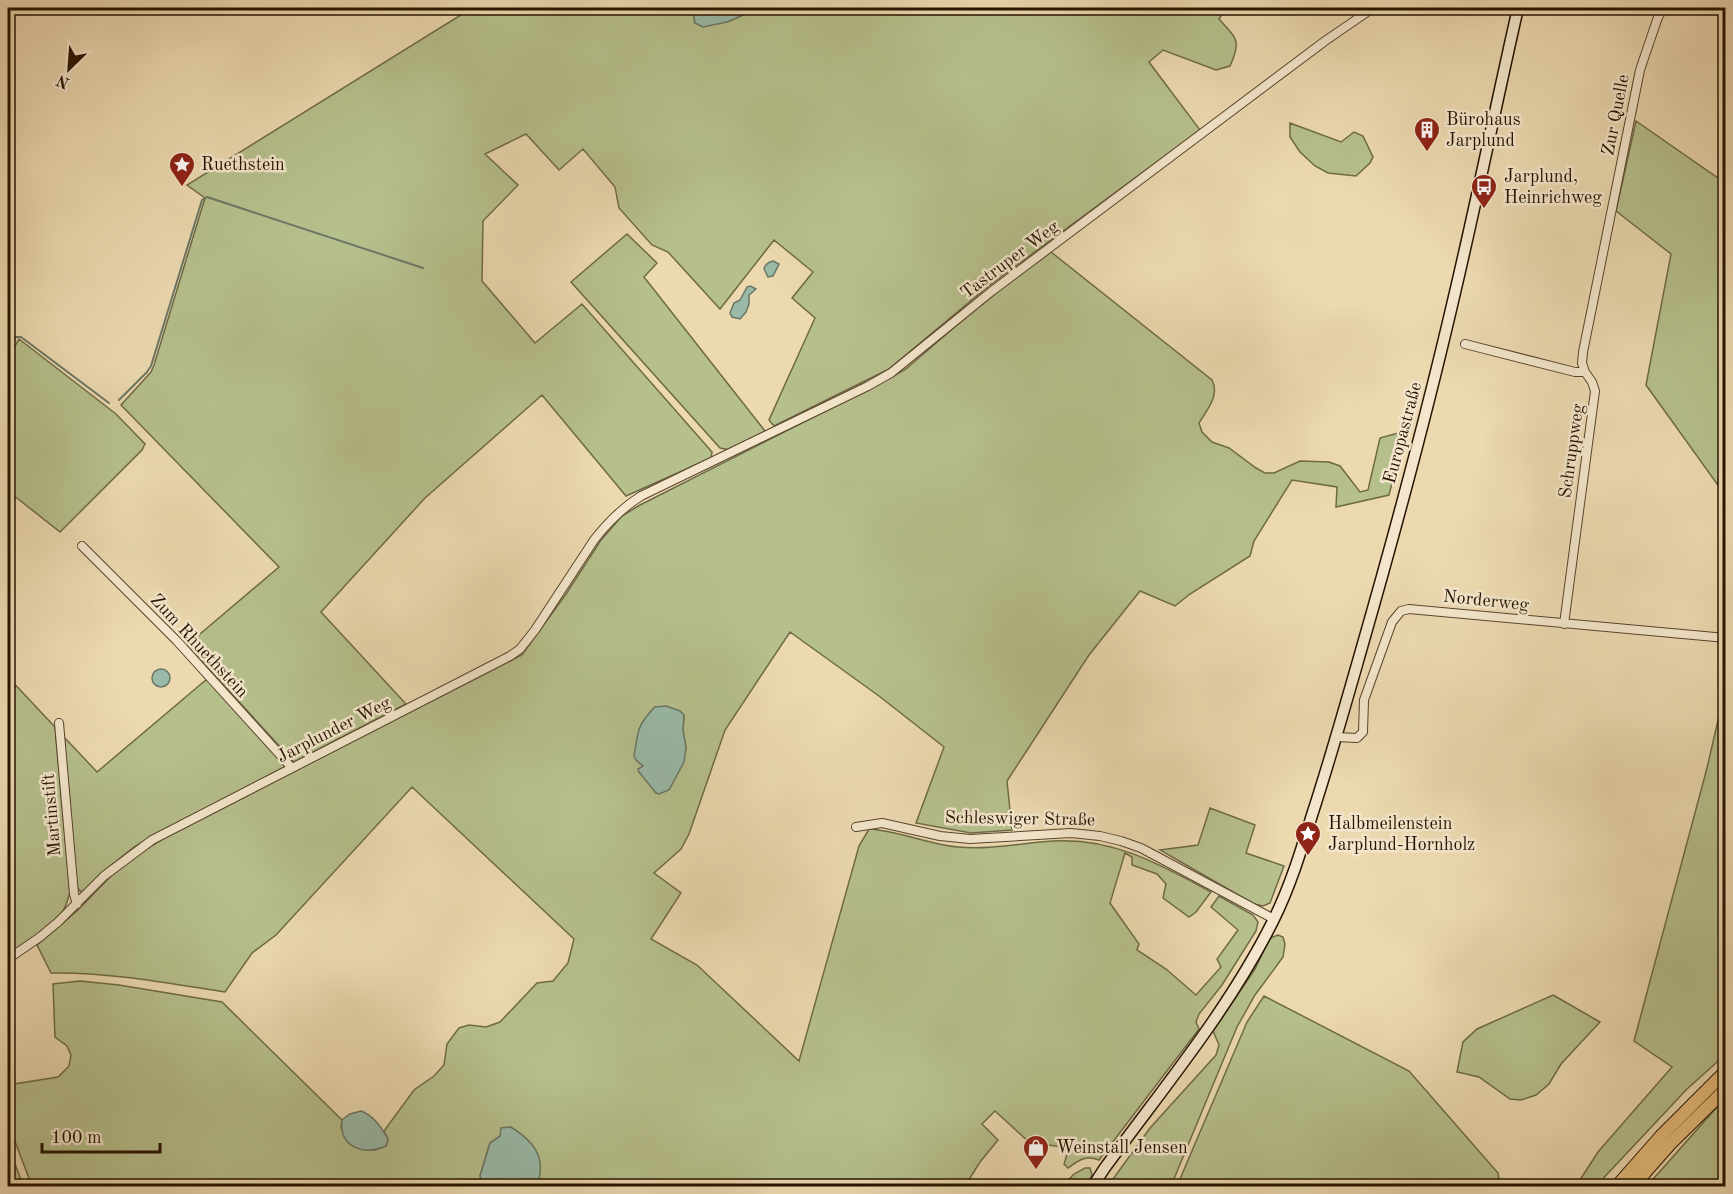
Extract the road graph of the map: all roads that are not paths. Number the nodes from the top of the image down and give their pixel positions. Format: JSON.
{"nodes":[{"id":1,"x":1373,"y":8,"type":"edge"},
{"id":2,"x":1518,"y":8,"type":"edge"},
{"id":3,"x":1664,"y":8,"type":"edge"},
{"id":4,"x":1465,"y":344,"type":"dead end"},
{"id":5,"x":1585,"y":372,"type":"junction"},
{"id":6,"x":641,"y":496,"type":"joint"},
{"id":7,"x":82,"y":546,"type":"dead end"},
{"id":8,"x":1564,"y":624,"type":"junction"},
{"id":9,"x":1725,"y":638,"type":"edge"},
{"id":10,"x":59,"y":723,"type":"dead end"},
{"id":11,"x":1337,"y":737,"type":"junction"},
{"id":12,"x":292,"y":768,"type":"junction"},
{"id":13,"x":856,"y":827,"type":"dead end"},
{"id":14,"x":76,"y":904,"type":"junction"},
{"id":15,"x":1274,"y":919,"type":"junction"},
{"id":16,"x":8,"y":959,"type":"edge"},
{"id":17,"x":1725,"y":1071,"type":"edge"},
{"id":18,"x":1725,"y":1089,"type":"edge"},
{"id":19,"x":1093,"y":1186,"type":"edge"},
{"id":20,"x":1617,"y":1186,"type":"edge"},
{"id":21,"x":1633,"y":1186,"type":"edge"}],
"edges":[{"from":1,"to":6,"type":"street","name":"Tastruper Weg"},
{"from":2,"to":11,"type":"main road","name":"Europastraße"},
{"from":3,"to":5,"type":"street","name":"Zur Quelle"},
{"from":4,"to":5,"type":"street"},
{"from":5,"to":8,"type":"street","name":"Schruppweg"},
{"from":6,"to":12,"type":"street","name":"Jarplunder Weg"},
{"from":7,"to":12,"type":"street","name":"Zum Rhuethstein"},
{"from":8,"to":9,"type":"street","name":"Norderweg"},
{"from":8,"to":11,"type":"street","name":"Norderweg"},
{"from":10,"to":14,"type":"street","name":"Martinstift"},
{"from":11,"to":15,"type":"main road","name":"Europastraße"},
{"from":12,"to":14,"type":"street","name":"Jarplunder Weg"},
{"from":13,"to":15,"type":"street","name":"Schleswiger Straße"},
{"from":14,"to":16,"type":"street","name":"Jarplunder Weg"},
{"from":15,"to":19,"type":"main road"},
{"from":17,"to":20,"type":"highway"},
{"from":18,"to":21,"type":"highway"}]}
